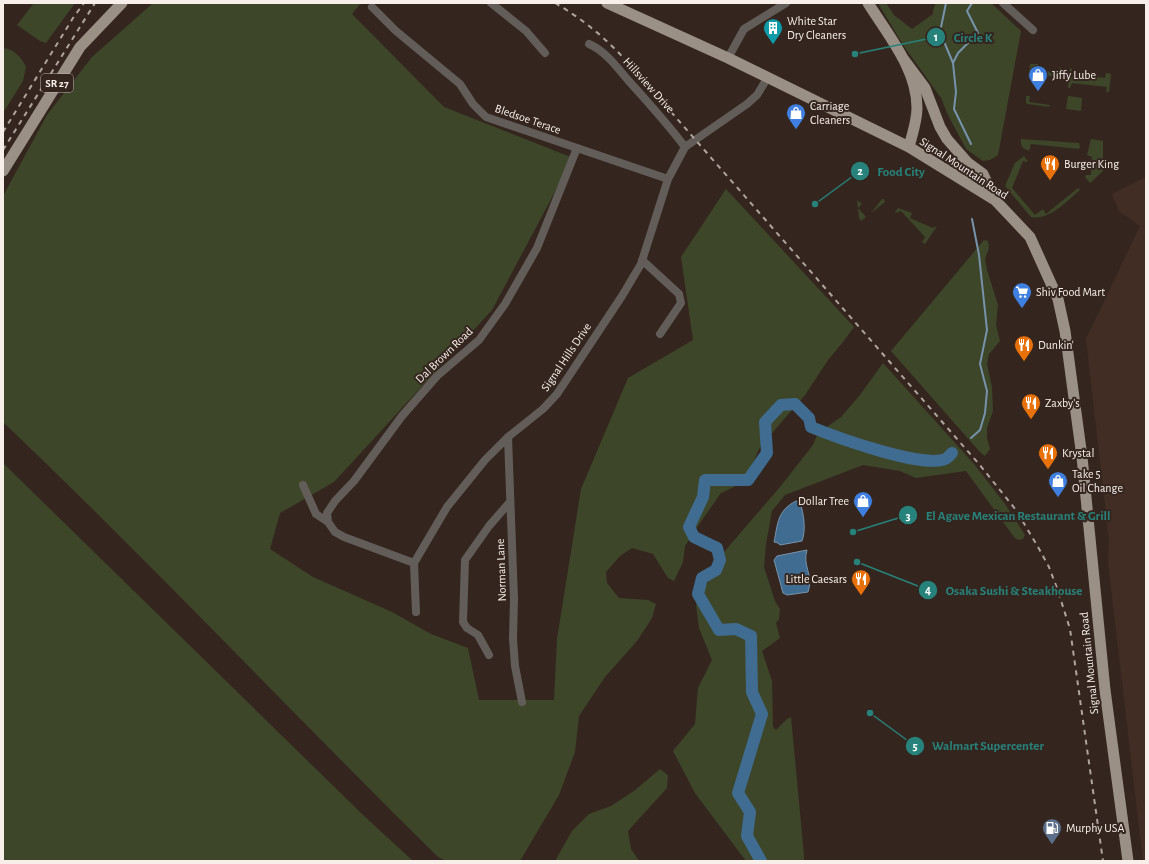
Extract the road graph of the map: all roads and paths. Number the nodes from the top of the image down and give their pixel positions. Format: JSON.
{"nodes":[{"id":1,"x":122,"y":3,"type":"edge"},
{"id":2,"x":491,"y":3,"type":"edge"},
{"id":3,"x":607,"y":3,"type":"edge"},
{"id":4,"x":786,"y":3,"type":"edge"},
{"id":5,"x":868,"y":3,"type":"edge"},
{"id":6,"x":1003,"y":3,"type":"edge"},
{"id":7,"x":372,"y":7,"type":"dead end"},
{"id":8,"x":1033,"y":30,"type":"dead end"},
{"id":9,"x":589,"y":44,"type":"dead end"},
{"id":10,"x":545,"y":53,"type":"dead end"},
{"id":11,"x":902,"y":57,"type":"junction"},
{"id":12,"x":728,"y":58,"type":"junction"},
{"id":13,"x":768,"y":77,"type":"junction"},
{"id":14,"x":685,"y":147,"type":"junction"},
{"id":15,"x":909,"y":147,"type":"junction"},
{"id":16,"x":577,"y":148,"type":"junction"},
{"id":17,"x":3,"y":171,"type":"edge"},
{"id":18,"x":668,"y":179,"type":"junction"},
{"id":19,"x":995,"y":200,"type":"junction"},
{"id":20,"x":642,"y":260,"type":"junction"},
{"id":21,"x":660,"y":334,"type":"dead end"},
{"id":22,"x":508,"y":437,"type":"junction"},
{"id":23,"x":303,"y":485,"type":"dead end"},
{"id":24,"x":510,"y":502,"type":"junction"},
{"id":25,"x":328,"y":522,"type":"junction"},
{"id":26,"x":414,"y":563,"type":"junction"},
{"id":27,"x":416,"y":612,"type":"dead end"},
{"id":28,"x":489,"y":655,"type":"dead end"},
{"id":29,"x":522,"y":702,"type":"dead end"},
{"id":30,"x":1128,"y":861,"type":"edge"}],
"edges":[{"from":1,"to":17,"type":"main road","number":"SR 27"},
{"from":2,"to":10,"type":"street"},
{"from":3,"to":12,"type":"main road","name":"Signal Mountain Road"},
{"from":4,"to":12,"type":"street"},
{"from":5,"to":11,"type":"main road"},
{"from":6,"to":8,"type":"street"},
{"from":7,"to":16,"type":"street","name":"Bledsoe Terace"},
{"from":9,"to":14,"type":"street","name":"Hillsview Drive"},
{"from":11,"to":15,"type":"main road"},
{"from":11,"to":19,"type":"main road"},
{"from":12,"to":13,"type":"main road","name":"Signal Mountain Road"},
{"from":13,"to":14,"type":"street","name":"Signal Hills Drive"},
{"from":13,"to":15,"type":"main road","name":"Signal Mountain Road"},
{"from":14,"to":18,"type":"street","name":"Signal Hills Drive"},
{"from":15,"to":19,"type":"main road","name":"Signal Mountain Road"},
{"from":16,"to":18,"type":"street","name":"Bledsoe Terace"},
{"from":16,"to":25,"type":"street","name":"Dal Brown Road"},
{"from":18,"to":20,"type":"street","name":"Signal Hills Drive"},
{"from":19,"to":30,"type":"main road","name":"Signal Mountain Road"},
{"from":20,"to":21,"type":"street"},
{"from":20,"to":22,"type":"street","name":"Signal Hills Drive"},
{"from":22,"to":24,"type":"street","name":"Norman Lane"},
{"from":22,"to":26,"type":"street","name":"Signal Hills Drive"},
{"from":23,"to":25,"type":"street"},
{"from":24,"to":28,"type":"street"},
{"from":24,"to":29,"type":"street","name":"Norman Lane"},
{"from":25,"to":26,"type":"street"},
{"from":26,"to":27,"type":"street"}]}
